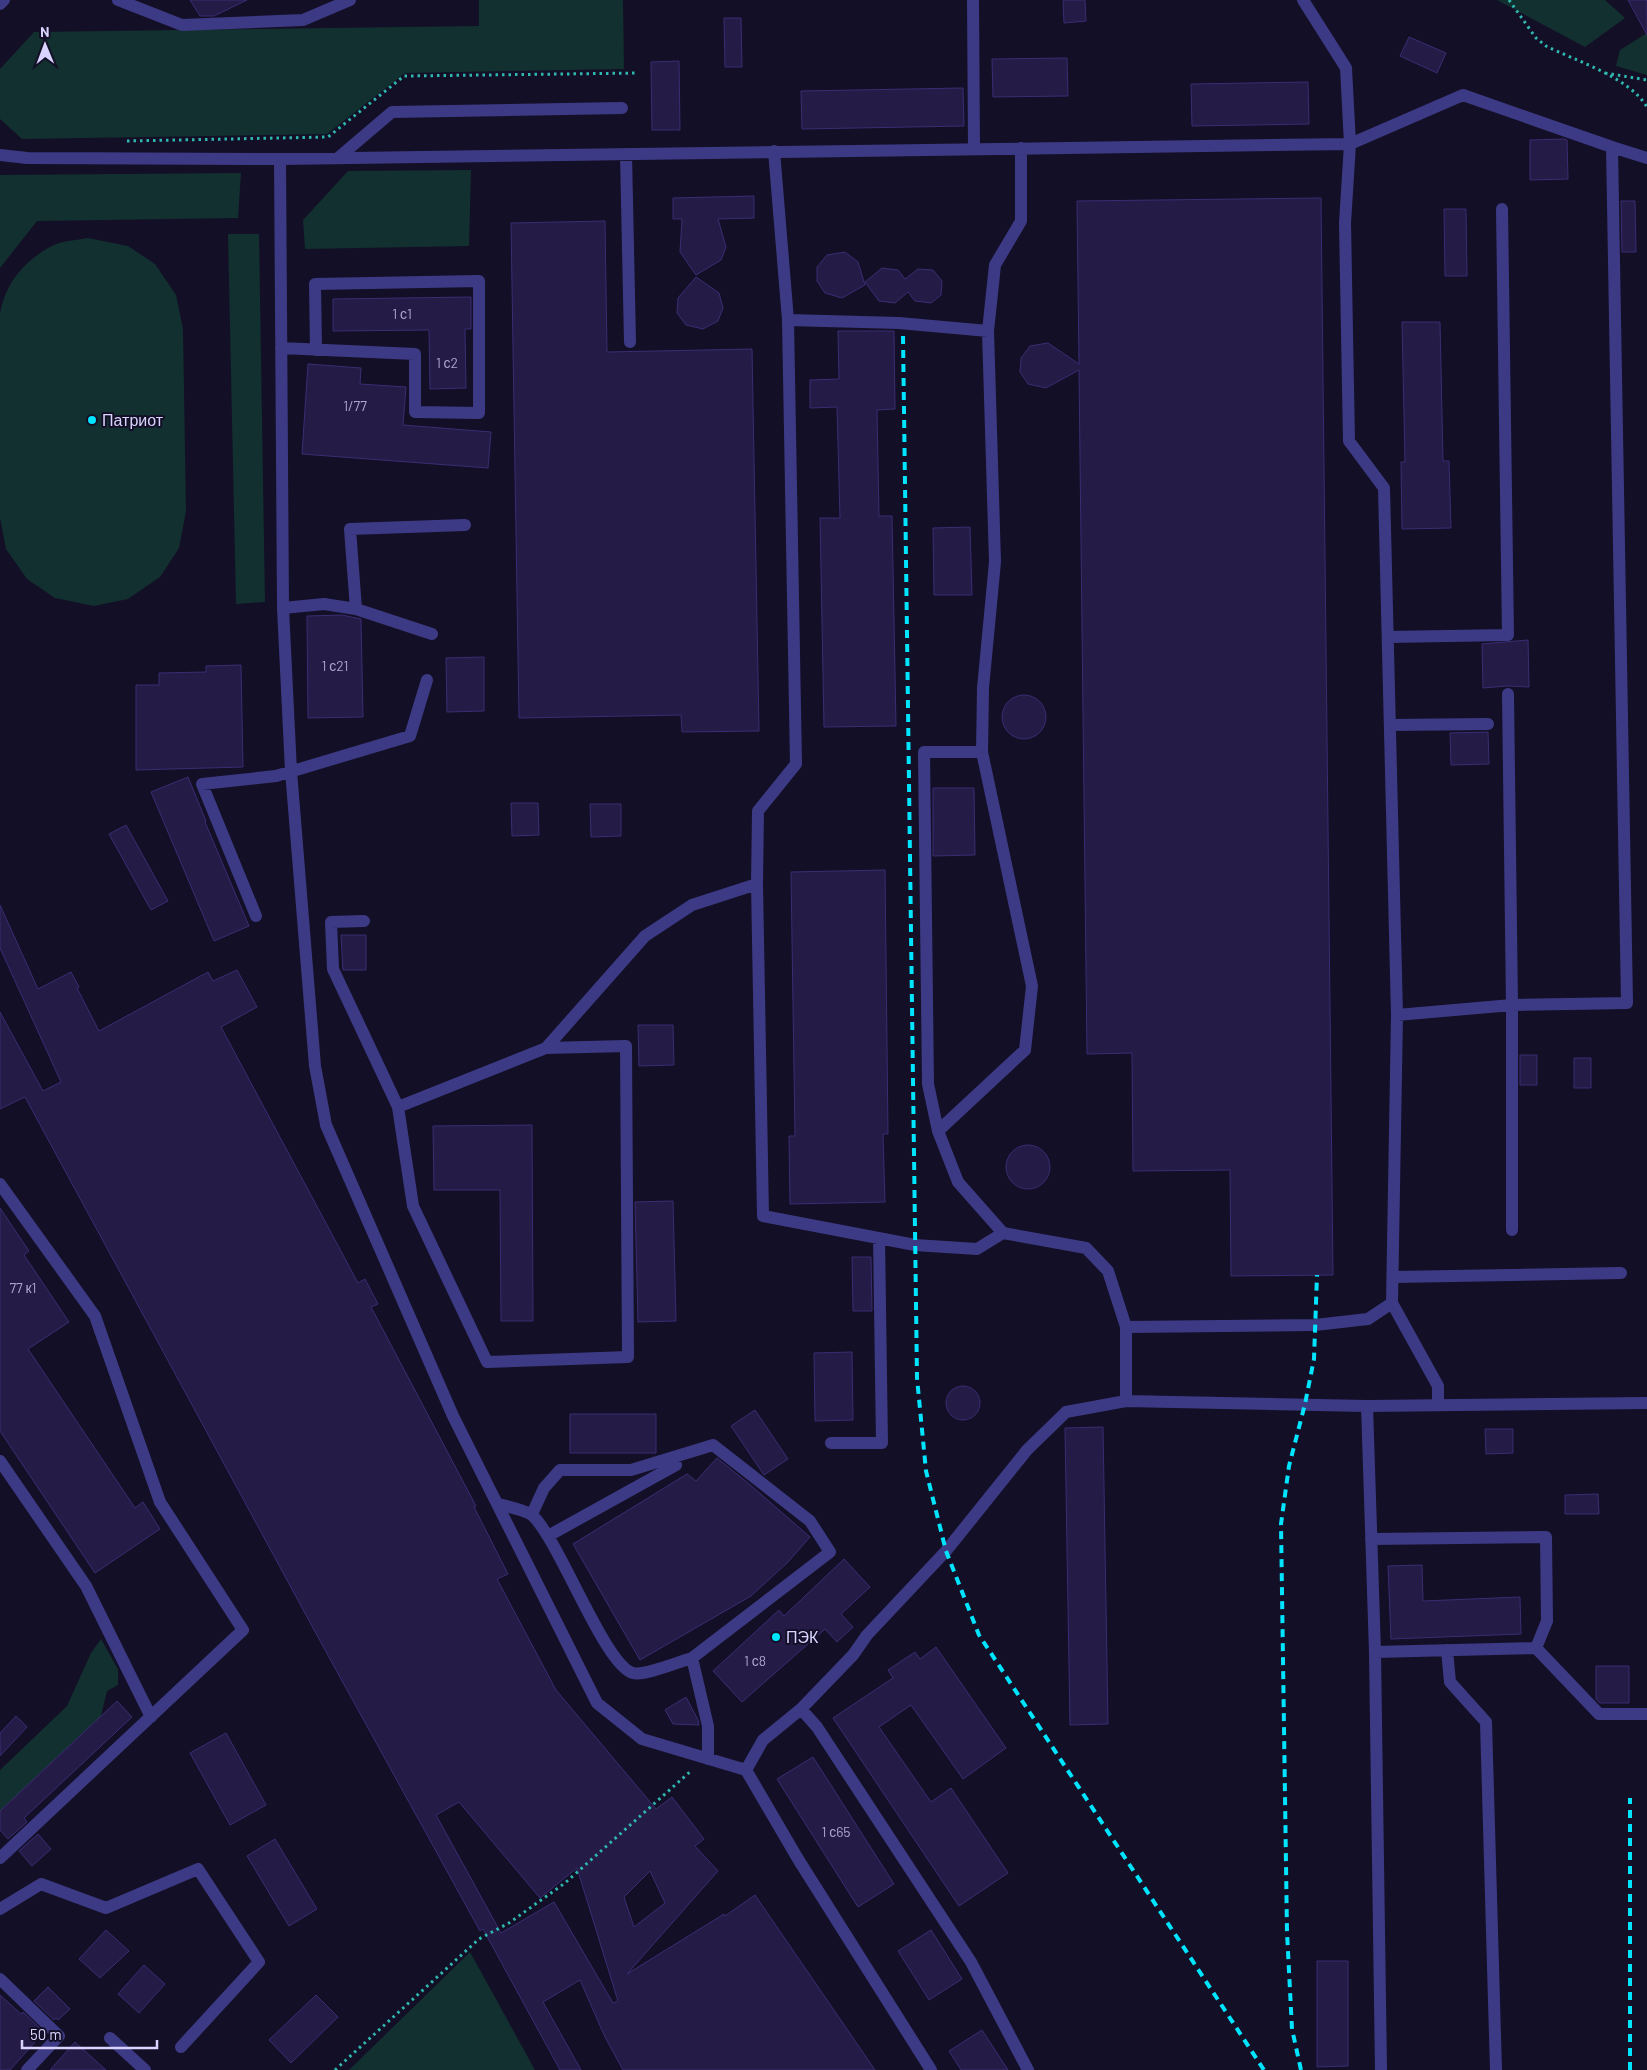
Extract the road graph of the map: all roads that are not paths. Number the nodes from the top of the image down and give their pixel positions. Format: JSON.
{"nodes":[{"id":1,"x":4,"y":0,"type":"edge"},
{"id":2,"x":118,"y":0,"type":"edge"},
{"id":3,"x":350,"y":0,"type":"edge"},
{"id":4,"x":973,"y":0,"type":"edge"},
{"id":5,"x":1303,"y":0,"type":"edge"},
{"id":6,"x":0,"y":4,"type":"edge"},
{"id":7,"x":622,"y":108,"type":"dead end"},
{"id":8,"x":1350,"y":144,"type":"junction"},
{"id":9,"x":1612,"y":147,"type":"junction"},
{"id":10,"x":1021,"y":148,"type":"junction"},
{"id":11,"x":974,"y":149,"type":"junction"},
{"id":12,"x":774,"y":152,"type":"junction"},
{"id":13,"x":626,"y":154,"type":"junction"},
{"id":14,"x":0,"y":155,"type":"edge"},
{"id":15,"x":338,"y":158,"type":"junction"},
{"id":16,"x":1647,"y":158,"type":"edge"},
{"id":17,"x":280,"y":159,"type":"junction"},
{"id":18,"x":1502,"y":208,"type":"dead end"},
{"id":19,"x":788,"y":320,"type":"junction"},
{"id":20,"x":988,"y":331,"type":"junction"},
{"id":21,"x":630,"y":342,"type":"dead end"},
{"id":22,"x":281,"y":348,"type":"junction"},
{"id":23,"x":316,"y":350,"type":"junction"},
{"id":24,"x":465,"y":525,"type":"dead end"},
{"id":25,"x":283,"y":608,"type":"junction"},
{"id":26,"x":356,"y":609,"type":"junction"},
{"id":27,"x":432,"y":634,"type":"dead end"},
{"id":28,"x":1388,"y":636,"type":"junction"},
{"id":29,"x":427,"y":680,"type":"dead end"},
{"id":30,"x":1508,"y":694,"type":"dead end"},
{"id":31,"x":1488,"y":724,"type":"dead end"},
{"id":32,"x":1390,"y":725,"type":"junction"},
{"id":33,"x":982,"y":752,"type":"junction"},
{"id":34,"x":291,"y":771,"type":"junction"},
{"id":35,"x":757,"y":884,"type":"junction"},
{"id":36,"x":256,"y":916,"type":"dead end"},
{"id":37,"x":364,"y":921,"type":"dead end"},
{"id":38,"x":1512,"y":1005,"type":"junction"},
{"id":39,"x":1397,"y":1015,"type":"junction"},
{"id":40,"x":546,"y":1048,"type":"junction"},
{"id":41,"x":398,"y":1107,"type":"junction"},
{"id":42,"x":938,"y":1131,"type":"junction"},
{"id":43,"x":0,"y":1184,"type":"edge"},
{"id":44,"x":1512,"y":1230,"type":"dead end"},
{"id":45,"x":1002,"y":1233,"type":"junction"},
{"id":46,"x":879,"y":1238,"type":"junction"},
{"id":47,"x":1621,"y":1273,"type":"dead end"},
{"id":48,"x":1393,"y":1277,"type":"junction"},
{"id":49,"x":1392,"y":1303,"type":"junction"},
{"id":50,"x":1126,"y":1327,"type":"junction"},
{"id":51,"x":1126,"y":1401,"type":"junction"},
{"id":52,"x":1647,"y":1403,"type":"edge"},
{"id":53,"x":1438,"y":1404,"type":"junction"},
{"id":54,"x":1367,"y":1406,"type":"junction"},
{"id":55,"x":831,"y":1443,"type":"dead end"},
{"id":56,"x":0,"y":1461,"type":"edge"},
{"id":57,"x":676,"y":1465,"type":"dead end"},
{"id":58,"x":498,"y":1504,"type":"junction"},
{"id":59,"x":532,"y":1514,"type":"junction"},
{"id":60,"x":548,"y":1536,"type":"junction"},
{"id":61,"x":1372,"y":1539,"type":"junction"},
{"id":62,"x":1536,"y":1648,"type":"junction"},
{"id":63,"x":1447,"y":1650,"type":"junction"},
{"id":64,"x":1375,"y":1652,"type":"junction"},
{"id":65,"x":692,"y":1658,"type":"junction"},
{"id":66,"x":801,"y":1709,"type":"junction"},
{"id":67,"x":1647,"y":1714,"type":"edge"},
{"id":68,"x":151,"y":1717,"type":"junction"},
{"id":69,"x":710,"y":1759,"type":"junction"},
{"id":70,"x":746,"y":1770,"type":"junction"},
{"id":71,"x":0,"y":1858,"type":"edge"},
{"id":72,"x":0,"y":1909,"type":"edge"},
{"id":73,"x":0,"y":1979,"type":"edge"},
{"id":74,"x":110,"y":2038,"type":"dead end"},
{"id":75,"x":181,"y":2047,"type":"dead end"},
{"id":76,"x":27,"y":2070,"type":"edge"},
{"id":77,"x":145,"y":2070,"type":"edge"},
{"id":78,"x":931,"y":2070,"type":"edge"},
{"id":79,"x":1028,"y":2070,"type":"edge"},
{"id":80,"x":1381,"y":2070,"type":"edge"},
{"id":81,"x":1496,"y":2070,"type":"edge"}],
"edges":[{"from":1,"to":6,"type":"street"},
{"from":2,"to":3,"type":"street"},
{"from":4,"to":11,"type":"street"},
{"from":5,"to":8,"type":"street"},
{"from":7,"to":15,"type":"street"},
{"from":8,"to":9,"type":"street"},
{"from":8,"to":10,"type":"street"},
{"from":8,"to":28,"type":"street"},
{"from":9,"to":16,"type":"street"},
{"from":9,"to":38,"type":"street"},
{"from":10,"to":11,"type":"street"},
{"from":10,"to":20,"type":"street"},
{"from":11,"to":12,"type":"street"},
{"from":12,"to":13,"type":"street"},
{"from":12,"to":19,"type":"street"},
{"from":13,"to":15,"type":"street"},
{"from":13,"to":21,"type":"street"},
{"from":14,"to":17,"type":"street"},
{"from":15,"to":17,"type":"street"},
{"from":17,"to":22,"type":"street"},
{"from":18,"to":28,"type":"street"},
{"from":19,"to":20,"type":"street"},
{"from":19,"to":35,"type":"street"},
{"from":20,"to":33,"type":"street"},
{"from":22,"to":23,"type":"street"},
{"from":22,"to":25,"type":"street"},
{"from":23,"to":23,"type":"street"},
{"from":24,"to":26,"type":"street"},
{"from":25,"to":26,"type":"street"},
{"from":25,"to":34,"type":"street"},
{"from":26,"to":27,"type":"street"},
{"from":28,"to":32,"type":"street"},
{"from":29,"to":34,"type":"street"},
{"from":30,"to":38,"type":"street"},
{"from":31,"to":32,"type":"street"},
{"from":32,"to":39,"type":"street"},
{"from":33,"to":42,"type":"street"},
{"from":33,"to":42,"type":"street"},
{"from":34,"to":36,"type":"street"},
{"from":34,"to":58,"type":"street"},
{"from":35,"to":40,"type":"street"},
{"from":35,"to":46,"type":"street"},
{"from":37,"to":41,"type":"street"},
{"from":38,"to":39,"type":"street"},
{"from":38,"to":44,"type":"street"},
{"from":39,"to":48,"type":"street"},
{"from":40,"to":41,"type":"street"},
{"from":40,"to":41,"type":"street"},
{"from":42,"to":45,"type":"street"},
{"from":43,"to":68,"type":"street"},
{"from":45,"to":46,"type":"street"},
{"from":45,"to":50,"type":"street"},
{"from":46,"to":55,"type":"street"},
{"from":47,"to":48,"type":"street"},
{"from":48,"to":49,"type":"street"},
{"from":49,"to":50,"type":"street"},
{"from":49,"to":53,"type":"street"},
{"from":50,"to":51,"type":"street"},
{"from":51,"to":54,"type":"street"},
{"from":51,"to":66,"type":"street"},
{"from":52,"to":53,"type":"street"},
{"from":53,"to":54,"type":"street"},
{"from":54,"to":61,"type":"street"},
{"from":56,"to":68,"type":"street"},
{"from":57,"to":60,"type":"street"},
{"from":58,"to":59,"type":"street"},
{"from":58,"to":69,"type":"street"},
{"from":59,"to":60,"type":"street"},
{"from":59,"to":65,"type":"street"},
{"from":60,"to":65,"type":"street"},
{"from":61,"to":62,"type":"street"},
{"from":61,"to":64,"type":"street"},
{"from":62,"to":63,"type":"street"},
{"from":62,"to":67,"type":"street"},
{"from":63,"to":64,"type":"street"},
{"from":63,"to":81,"type":"street"},
{"from":64,"to":80,"type":"street"},
{"from":65,"to":69,"type":"street"},
{"from":66,"to":70,"type":"street"},
{"from":66,"to":79,"type":"street"},
{"from":68,"to":71,"type":"street"},
{"from":69,"to":70,"type":"street"},
{"from":70,"to":78,"type":"street"},
{"from":72,"to":75,"type":"street"},
{"from":73,"to":76,"type":"street"},
{"from":74,"to":77,"type":"street"}]}
